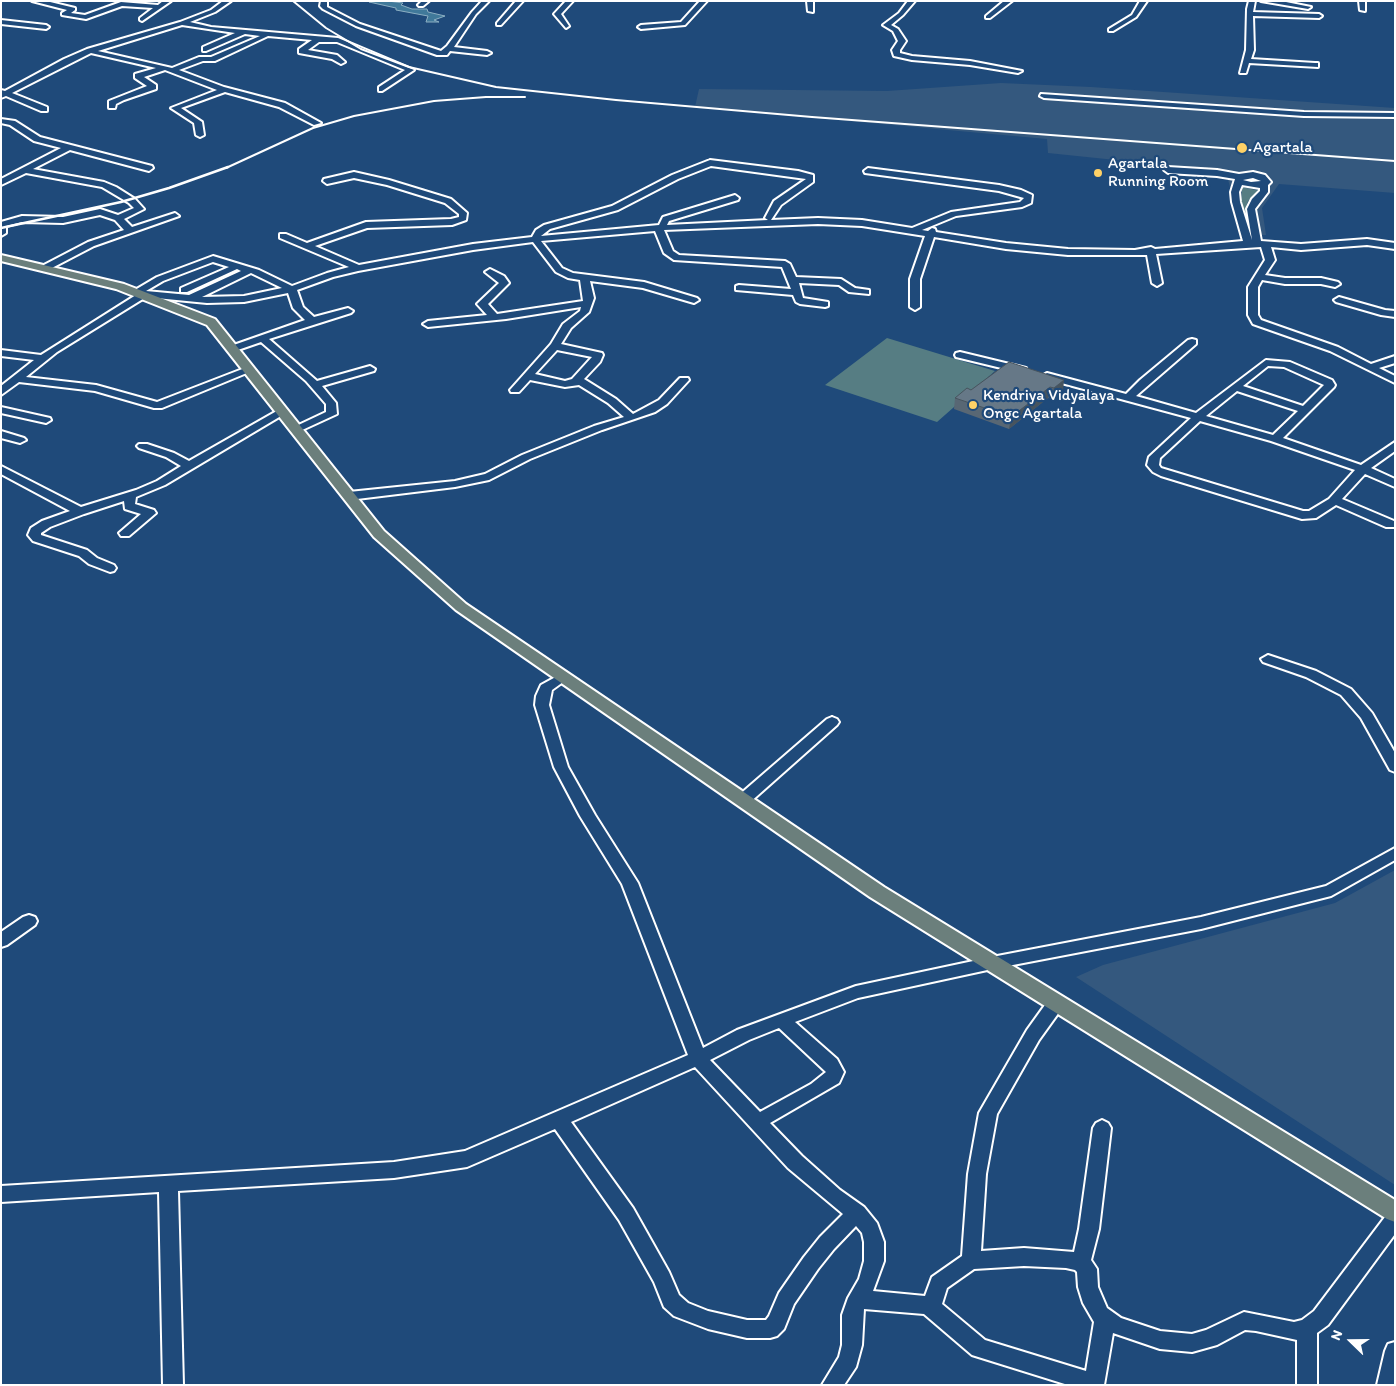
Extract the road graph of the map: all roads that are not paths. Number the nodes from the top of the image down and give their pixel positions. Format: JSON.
{"nodes":[{"id":1,"x":35,"y":1,"type":"edge"},
{"id":2,"x":168,"y":1,"type":"edge"},
{"id":3,"x":228,"y":1,"type":"edge"},
{"id":4,"x":324,"y":1,"type":"edge"},
{"id":5,"x":486,"y":1,"type":"edge"},
{"id":6,"x":520,"y":1,"type":"edge"},
{"id":7,"x":570,"y":1,"type":"edge"},
{"id":8,"x":704,"y":1,"type":"edge"},
{"id":9,"x":810,"y":1,"type":"edge"},
{"id":10,"x":912,"y":1,"type":"edge"},
{"id":11,"x":1009,"y":1,"type":"edge"},
{"id":12,"x":1144,"y":1,"type":"edge"},
{"id":13,"x":1252,"y":1,"type":"edge"},
{"id":14,"x":1264,"y":1,"type":"edge"},
{"id":15,"x":1362,"y":1,"type":"edge"},
{"id":16,"x":71,"y":5,"type":"edge"},
{"id":17,"x":81,"y":5,"type":"dead end"},
{"id":18,"x":160,"y":7,"type":"junction"},
{"id":19,"x":1319,"y":8,"type":"dead end"},
{"id":20,"x":1362,"y":10,"type":"dead end"},
{"id":21,"x":811,"y":11,"type":"dead end"},
{"id":22,"x":1250,"y":14,"type":"junction"},
{"id":23,"x":1319,"y":16,"type":"dead end"},
{"id":24,"x":988,"y":17,"type":"dead end"},
{"id":25,"x":142,"y":19,"type":"dead end"},
{"id":26,"x":1,"y":22,"type":"edge"},
{"id":27,"x":182,"y":23,"type":"junction"},
{"id":28,"x":499,"y":24,"type":"dead end"},
{"id":29,"x":566,"y":26,"type":"dead end"},
{"id":30,"x":46,"y":27,"type":"dead end"},
{"id":31,"x":641,"y":27,"type":"dead end"},
{"id":32,"x":1111,"y":30,"type":"dead end"},
{"id":33,"x":243,"y":33,"type":"junction"},
{"id":34,"x":268,"y":34,"type":"junction"},
{"id":35,"x":320,"y":40,"type":"junction"},
{"id":36,"x":206,"y":49,"type":"dead end"},
{"id":37,"x":90,"y":51,"type":"junction"},
{"id":38,"x":446,"y":51,"type":"junction"},
{"id":39,"x":487,"y":53,"type":"dead end"},
{"id":40,"x":429,"y":60,"type":"dead end"},
{"id":41,"x":1246,"y":61,"type":"junction"},
{"id":42,"x":342,"y":62,"type":"dead end"},
{"id":43,"x":1315,"y":65,"type":"dead end"},
{"id":44,"x":170,"y":69,"type":"junction"},
{"id":45,"x":1018,"y":71,"type":"dead end"},
{"id":46,"x":1243,"y":71,"type":"dead end"},
{"id":47,"x":382,"y":89,"type":"dead end"},
{"id":48,"x":225,"y":90,"type":"junction"},
{"id":49,"x":3,"y":94,"type":"edge"},
{"id":50,"x":1044,"y":96,"type":"dead end"},
{"id":51,"x":112,"y":106,"type":"dead end"},
{"id":52,"x":44,"y":109,"type":"dead end"},
{"id":53,"x":1395,"y":115,"type":"edge"},
{"id":54,"x":1,"y":121,"type":"edge"},
{"id":55,"x":317,"y":122,"type":"dead end"},
{"id":56,"x":200,"y":135,"type":"dead end"},
{"id":57,"x":69,"y":147,"type":"junction"},
{"id":58,"x":149,"y":168,"type":"dead end"},
{"id":59,"x":26,"y":170,"type":"junction"},
{"id":60,"x":1168,"y":170,"type":"dead end"},
{"id":61,"x":868,"y":171,"type":"dead end"},
{"id":62,"x":1239,"y":179,"type":"junction"},
{"id":63,"x":328,"y":181,"type":"dead end"},
{"id":64,"x":1,"y":182,"type":"edge"},
{"id":65,"x":735,"y":198,"type":"dead end"},
{"id":66,"x":175,"y":216,"type":"dead end"},
{"id":67,"x":118,"y":218,"type":"junction"},
{"id":68,"x":769,"y":218,"type":"junction"},
{"id":69,"x":782,"y":220,"type":"junction"},
{"id":70,"x":665,"y":225,"type":"junction"},
{"id":71,"x":916,"y":228,"type":"junction"},
{"id":72,"x":130,"y":232,"type":"junction"},
{"id":73,"x":1,"y":233,"type":"edge"},
{"id":74,"x":932,"y":233,"type":"junction"},
{"id":75,"x":283,"y":236,"type":"dead end"},
{"id":76,"x":535,"y":240,"type":"junction"},
{"id":77,"x":1257,"y":243,"type":"junction"},
{"id":78,"x":307,"y":246,"type":"junction"},
{"id":79,"x":1395,"y":246,"type":"edge"},
{"id":80,"x":1152,"y":250,"type":"junction"},
{"id":81,"x":1,"y":258,"type":"edge"},
{"id":82,"x":226,"y":263,"type":"junction"},
{"id":83,"x":237,"y":266,"type":"junction"},
{"id":84,"x":45,"y":268,"type":"junction"},
{"id":85,"x":358,"y":268,"type":"junction"},
{"id":86,"x":250,"y":270,"type":"junction"},
{"id":87,"x":490,"y":272,"type":"dead end"},
{"id":88,"x":262,"y":275,"type":"junction"},
{"id":89,"x":1259,"y":277,"type":"junction"},
{"id":90,"x":584,"y":278,"type":"junction"},
{"id":91,"x":160,"y":279,"type":"junction"},
{"id":92,"x":792,"y":280,"type":"junction"},
{"id":93,"x":1157,"y":284,"type":"dead end"},
{"id":94,"x":1335,"y":284,"type":"dead end"},
{"id":95,"x":739,"y":288,"type":"dead end"},
{"id":96,"x":292,"y":289,"type":"junction"},
{"id":97,"x":184,"y":292,"type":"junction"},
{"id":98,"x":797,"y":292,"type":"junction"},
{"id":99,"x":866,"y":292,"type":"dead end"},
{"id":100,"x":141,"y":293,"type":"junction"},
{"id":101,"x":207,"y":300,"type":"junction"},
{"id":102,"x":694,"y":300,"type":"dead end"},
{"id":103,"x":1339,"y":300,"type":"dead end"},
{"id":104,"x":588,"y":303,"type":"junction"},
{"id":105,"x":824,"y":304,"type":"dead end"},
{"id":106,"x":915,"y":307,"type":"dead end"},
{"id":107,"x":348,"y":312,"type":"dead end"},
{"id":108,"x":1395,"y":314,"type":"edge"},
{"id":109,"x":494,"y":317,"type":"junction"},
{"id":110,"x":312,"y":321,"type":"junction"},
{"id":111,"x":428,"y":324,"type":"dead end"},
{"id":112,"x":263,"y":339,"type":"junction"},
{"id":113,"x":1192,"y":342,"type":"dead end"},
{"id":114,"x":555,"y":346,"type":"junction"},
{"id":115,"x":232,"y":349,"type":"junction"},
{"id":116,"x":1,"y":353,"type":"edge"},
{"id":117,"x":960,"y":354,"type":"dead end"},
{"id":118,"x":42,"y":358,"type":"junction"},
{"id":119,"x":1395,"y":359,"type":"edge"},
{"id":120,"x":1372,"y":367,"type":"junction"},
{"id":121,"x":370,"y":369,"type":"dead end"},
{"id":122,"x":249,"y":370,"type":"junction"},
{"id":123,"x":528,"y":376,"type":"junction"},
{"id":124,"x":17,"y":380,"type":"junction"},
{"id":125,"x":684,"y":380,"type":"dead end"},
{"id":126,"x":1395,"y":380,"type":"edge"},
{"id":127,"x":576,"y":381,"type":"junction"},
{"id":128,"x":315,"y":385,"type":"junction"},
{"id":129,"x":1235,"y":386,"type":"junction"},
{"id":130,"x":514,"y":390,"type":"dead end"},
{"id":131,"x":1,"y":392,"type":"edge"},
{"id":132,"x":1129,"y":397,"type":"junction"},
{"id":133,"x":1,"y":410,"type":"edge"},
{"id":134,"x":1305,"y":410,"type":"junction"},
{"id":135,"x":282,"y":412,"type":"junction"},
{"id":136,"x":1199,"y":416,"type":"junction"},
{"id":137,"x":632,"y":418,"type":"junction"},
{"id":138,"x":46,"y":420,"type":"dead end"},
{"id":139,"x":296,"y":429,"type":"junction"},
{"id":140,"x":1,"y":434,"type":"edge"},
{"id":141,"x":1275,"y":439,"type":"junction"},
{"id":142,"x":20,"y":440,"type":"dead end"},
{"id":143,"x":1395,"y":445,"type":"edge"},
{"id":144,"x":143,"y":446,"type":"dead end"},
{"id":145,"x":189,"y":466,"type":"junction"},
{"id":146,"x":1,"y":469,"type":"edge"},
{"id":147,"x":1363,"y":469,"type":"junction"},
{"id":148,"x":1395,"y":484,"type":"edge"},
{"id":149,"x":131,"y":494,"type":"junction"},
{"id":150,"x":349,"y":496,"type":"junction"},
{"id":151,"x":1336,"y":500,"type":"junction"},
{"id":152,"x":80,"y":510,"type":"junction"},
{"id":153,"x":1390,"y":524,"type":"dead end"},
{"id":154,"x":125,"y":534,"type":"dead end"},
{"id":155,"x":110,"y":568,"type":"dead end"},
{"id":156,"x":1268,"y":659,"type":"dead end"},
{"id":157,"x":563,"y":677,"type":"junction"},
{"id":158,"x":832,"y":722,"type":"dead end"},
{"id":159,"x":1395,"y":767,"type":"edge"},
{"id":160,"x":743,"y":800,"type":"junction"},
{"id":161,"x":1395,"y":853,"type":"edge"},
{"id":162,"x":29,"y":921,"type":"dead end"},
{"id":163,"x":1,"y":941,"type":"edge"},
{"id":164,"x":992,"y":963,"type":"junction"},
{"id":165,"x":1056,"y":1003,"type":"junction"},
{"id":166,"x":781,"y":1020,"type":"junction"},
{"id":167,"x":698,"y":1058,"type":"junction"},
{"id":168,"x":558,"y":1118,"type":"junction"},
{"id":169,"x":757,"y":1122,"type":"junction"},
{"id":170,"x":1102,"y":1128,"type":"dead end"},
{"id":171,"x":168,"y":1184,"type":"junction"},
{"id":172,"x":1,"y":1194,"type":"edge"},
{"id":173,"x":1395,"y":1212,"type":"edge"},
{"id":174,"x":857,"y":1213,"type":"junction"},
{"id":175,"x":1395,"y":1219,"type":"edge"},
{"id":176,"x":971,"y":1261,"type":"junction"},
{"id":177,"x":1081,"y":1262,"type":"junction"},
{"id":178,"x":858,"y":1299,"type":"junction"},
{"id":179,"x":929,"y":1305,"type":"junction"},
{"id":180,"x":1105,"y":1318,"type":"junction"},
{"id":181,"x":1307,"y":1329,"type":"junction"},
{"id":182,"x":1395,"y":1351,"type":"edge"},
{"id":183,"x":1094,"y":1384,"type":"edge"},
{"id":184,"x":173,"y":1385,"type":"edge"},
{"id":185,"x":832,"y":1385,"type":"edge"},
{"id":186,"x":1307,"y":1385,"type":"edge"},
{"id":187,"x":1387,"y":1385,"type":"edge"}],
"edges":[{"from":1,"to":16,"type":"street"},
{"from":2,"to":18,"type":"street"},
{"from":3,"to":27,"type":"street"},
{"from":4,"to":38,"type":"street"},
{"from":5,"to":38,"type":"street"},
{"from":6,"to":28,"type":"street"},
{"from":7,"to":29,"type":"street"},
{"from":8,"to":31,"type":"street"},
{"from":9,"to":21,"type":"street"},
{"from":10,"to":45,"type":"street"},
{"from":11,"to":24,"type":"street"},
{"from":12,"to":32,"type":"street"},
{"from":13,"to":22,"type":"street"},
{"from":14,"to":19,"type":"street"},
{"from":15,"to":20,"type":"street"},
{"from":16,"to":17,"type":"street"},
{"from":16,"to":18,"type":"street"},
{"from":18,"to":25,"type":"street"},
{"from":22,"to":23,"type":"street"},
{"from":22,"to":41,"type":"street"},
{"from":26,"to":30,"type":"street"},
{"from":27,"to":33,"type":"street"},
{"from":27,"to":37,"type":"street"},
{"from":33,"to":34,"type":"street"},
{"from":33,"to":36,"type":"street"},
{"from":34,"to":35,"type":"street"},
{"from":34,"to":44,"type":"street"},
{"from":35,"to":42,"type":"street"},
{"from":35,"to":47,"type":"street"},
{"from":37,"to":44,"type":"street"},
{"from":37,"to":49,"type":"street"},
{"from":38,"to":39,"type":"street"},
{"from":38,"to":40,"type":"street"},
{"from":41,"to":43,"type":"street"},
{"from":41,"to":46,"type":"street"},
{"from":44,"to":48,"type":"street"},
{"from":44,"to":51,"type":"street"},
{"from":48,"to":55,"type":"street"},
{"from":48,"to":56,"type":"street"},
{"from":49,"to":52,"type":"street"},
{"from":50,"to":53,"type":"street"},
{"from":54,"to":57,"type":"street"},
{"from":57,"to":58,"type":"street"},
{"from":57,"to":59,"type":"street"},
{"from":59,"to":64,"type":"street"},
{"from":59,"to":67,"type":"street"},
{"from":60,"to":62,"type":"street"},
{"from":61,"to":71,"type":"street"},
{"from":62,"to":77,"type":"street"},
{"from":62,"to":77,"type":"street"},
{"from":63,"to":78,"type":"street"},
{"from":65,"to":70,"type":"street"},
{"from":66,"to":72,"type":"street"},
{"from":67,"to":72,"type":"street"},
{"from":67,"to":73,"type":"street"},
{"from":68,"to":69,"type":"street"},
{"from":68,"to":70,"type":"street"},
{"from":68,"to":76,"type":"street"},
{"from":69,"to":70,"type":"street"},
{"from":69,"to":71,"type":"street"},
{"from":69,"to":74,"type":"street"},
{"from":70,"to":76,"type":"street"},
{"from":70,"to":92,"type":"street"},
{"from":71,"to":74,"type":"street"},
{"from":72,"to":84,"type":"street"},
{"from":74,"to":80,"type":"street"},
{"from":74,"to":106,"type":"street"},
{"from":75,"to":78,"type":"street"},
{"from":76,"to":85,"type":"street"},
{"from":76,"to":90,"type":"street"},
{"from":77,"to":79,"type":"street"},
{"from":77,"to":80,"type":"street"},
{"from":77,"to":89,"type":"street"},
{"from":78,"to":85,"type":"street"},
{"from":80,"to":93,"type":"street"},
{"from":81,"to":84,"type":"main road"},
{"from":82,"to":83,"type":"street"},
{"from":82,"to":91,"type":"street"},
{"from":82,"to":97,"type":"street"},
{"from":83,"to":86,"type":"street"},
{"from":83,"to":97,"type":"street"},
{"from":84,"to":100,"type":"main road"},
{"from":85,"to":96,"type":"street"},
{"from":86,"to":88,"type":"street"},
{"from":86,"to":97,"type":"street"},
{"from":87,"to":109,"type":"street"},
{"from":88,"to":96,"type":"street"},
{"from":88,"to":101,"type":"street"},
{"from":89,"to":94,"type":"street"},
{"from":89,"to":120,"type":"street"},
{"from":90,"to":102,"type":"street"},
{"from":90,"to":104,"type":"street"},
{"from":91,"to":97,"type":"street"},
{"from":91,"to":100,"type":"street"},
{"from":92,"to":98,"type":"street"},
{"from":92,"to":99,"type":"street"},
{"from":95,"to":98,"type":"street"},
{"from":96,"to":101,"type":"street"},
{"from":96,"to":110,"type":"street"},
{"from":97,"to":100,"type":"street"},
{"from":97,"to":101,"type":"street"},
{"from":98,"to":105,"type":"street"},
{"from":100,"to":115,"type":"main road"},
{"from":100,"to":118,"type":"street"},
{"from":103,"to":108,"type":"street"},
{"from":104,"to":109,"type":"street"},
{"from":104,"to":114,"type":"street"},
{"from":107,"to":110,"type":"street"},
{"from":109,"to":111,"type":"street"},
{"from":110,"to":112,"type":"street"},
{"from":112,"to":115,"type":"street"},
{"from":112,"to":128,"type":"street"},
{"from":113,"to":132,"type":"street"},
{"from":114,"to":123,"type":"street"},
{"from":114,"to":127,"type":"street"},
{"from":115,"to":122,"type":"main road"},
{"from":116,"to":118,"type":"street"},
{"from":117,"to":132,"type":"street"},
{"from":118,"to":124,"type":"street"},
{"from":119,"to":120,"type":"street"},
{"from":120,"to":126,"type":"street"},
{"from":121,"to":128,"type":"street"},
{"from":122,"to":124,"type":"street"},
{"from":122,"to":135,"type":"main road"},
{"from":123,"to":127,"type":"street"},
{"from":123,"to":130,"type":"street"},
{"from":124,"to":131,"type":"street"},
{"from":125,"to":137,"type":"street"},
{"from":127,"to":137,"type":"street"},
{"from":128,"to":139,"type":"street"},
{"from":129,"to":134,"type":"street"},
{"from":129,"to":134,"type":"street"},
{"from":129,"to":136,"type":"street"},
{"from":132,"to":136,"type":"street"},
{"from":133,"to":138,"type":"street"},
{"from":134,"to":141,"type":"street"},
{"from":135,"to":139,"type":"main road"},
{"from":135,"to":145,"type":"street"},
{"from":136,"to":141,"type":"street"},
{"from":136,"to":151,"type":"street"},
{"from":137,"to":150,"type":"street"},
{"from":139,"to":150,"type":"main road"},
{"from":140,"to":142,"type":"street"},
{"from":141,"to":147,"type":"street"},
{"from":143,"to":147,"type":"street"},
{"from":144,"to":145,"type":"street"},
{"from":145,"to":149,"type":"street"},
{"from":146,"to":152,"type":"street"},
{"from":147,"to":148,"type":"street"},
{"from":147,"to":151,"type":"street"},
{"from":149,"to":152,"type":"street"},
{"from":149,"to":154,"type":"street"},
{"from":150,"to":157,"type":"main road"},
{"from":151,"to":153,"type":"street"},
{"from":152,"to":155,"type":"street"},
{"from":156,"to":159,"type":"street"},
{"from":157,"to":160,"type":"main road"},
{"from":157,"to":167,"type":"street"},
{"from":158,"to":160,"type":"street"},
{"from":160,"to":164,"type":"main road"},
{"from":161,"to":164,"type":"street"},
{"from":162,"to":163,"type":"street"},
{"from":164,"to":165,"type":"main road"},
{"from":164,"to":166,"type":"street"},
{"from":165,"to":173,"type":"main road"},
{"from":165,"to":176,"type":"street"},
{"from":166,"to":167,"type":"street"},
{"from":166,"to":169,"type":"street"},
{"from":167,"to":168,"type":"street"},
{"from":167,"to":169,"type":"street"},
{"from":168,"to":171,"type":"street"},
{"from":168,"to":174,"type":"street"},
{"from":169,"to":174,"type":"street"},
{"from":170,"to":177,"type":"street"},
{"from":171,"to":172,"type":"street"},
{"from":171,"to":184,"type":"street"},
{"from":174,"to":178,"type":"street"},
{"from":175,"to":181,"type":"street"},
{"from":176,"to":177,"type":"street"},
{"from":176,"to":179,"type":"street"},
{"from":177,"to":180,"type":"street"},
{"from":178,"to":179,"type":"street"},
{"from":178,"to":185,"type":"street"},
{"from":179,"to":183,"type":"street"},
{"from":180,"to":181,"type":"street"},
{"from":180,"to":183,"type":"street"},
{"from":181,"to":186,"type":"street"},
{"from":182,"to":187,"type":"street"}]}
